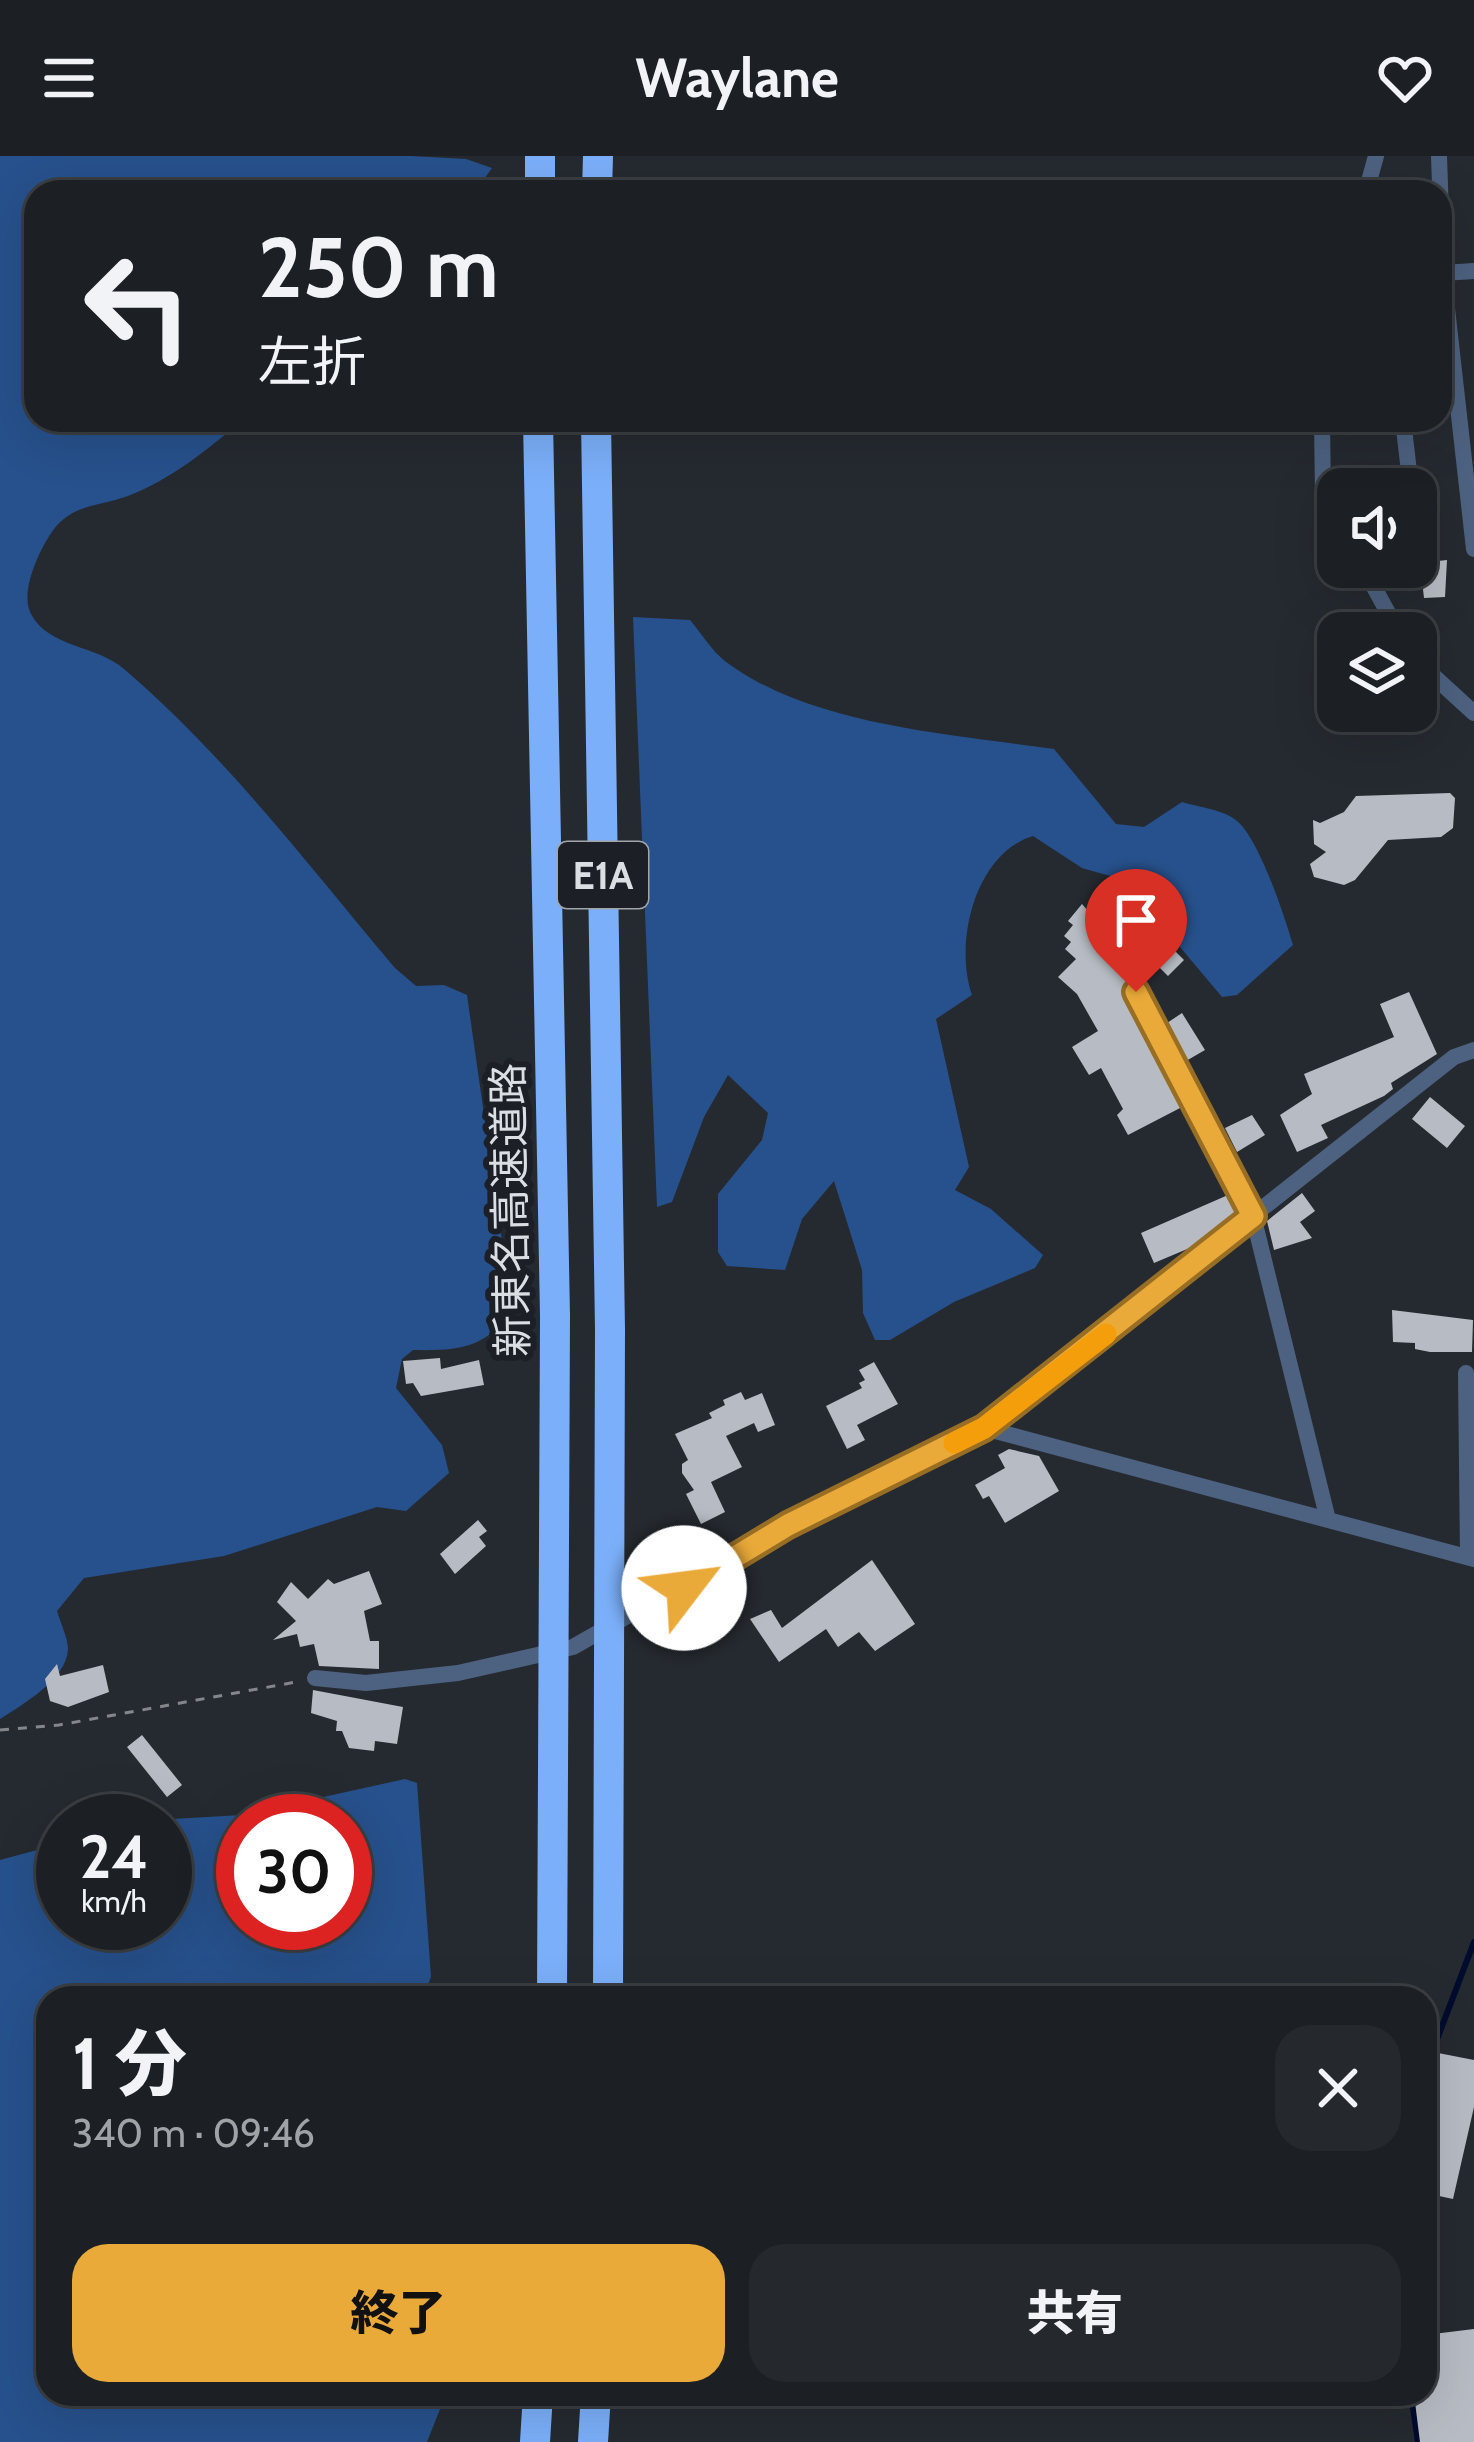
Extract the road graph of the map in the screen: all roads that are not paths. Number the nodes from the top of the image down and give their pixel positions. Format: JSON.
{"nodes":[{"id":1,"x":1452,"y":410,"type":"edge"},
{"id":2,"x":538,"y":432,"type":"edge"},
{"id":3,"x":596,"y":432,"type":"edge"},
{"id":4,"x":1322,"y":432,"type":"edge"},
{"id":5,"x":1404,"y":432,"type":"edge"},
{"id":6,"x":1323,"y":468,"type":"edge"},
{"id":7,"x":1409,"y":468,"type":"edge"},
{"id":8,"x":1474,"y":549,"type":"edge"},
{"id":9,"x":1437,"y":679,"type":"edge"},
{"id":10,"x":1474,"y":713,"type":"edge"},
{"id":11,"x":1136,"y":992,"type":"dead end"},
{"id":12,"x":1474,"y":1050,"type":"edge"},
{"id":13,"x":1253,"y":1216,"type":"junction"},
{"id":14,"x":1466,"y":1373,"type":"dead end"},
{"id":15,"x":984,"y":1428,"type":"junction"},
{"id":16,"x":1327,"y":1516,"type":"junction"},
{"id":17,"x":1471,"y":1558,"type":"edge"},
{"id":18,"x":315,"y":1678,"type":"road end"},
{"id":19,"x":552,"y":1986,"type":"edge"},
{"id":20,"x":608,"y":1986,"type":"edge"},
{"id":21,"x":537,"y":2406,"type":"edge"},
{"id":22,"x":595,"y":2406,"type":"edge"},
{"id":23,"x":535,"y":2442,"type":"edge"},
{"id":24,"x":593,"y":2442,"type":"edge"}],
"edges":[{"from":1,"to":8,"type":"street"},
{"from":2,"to":19,"type":"highway","name":"新東名高速道路","number":"E1A","bridge":true},
{"from":3,"to":20,"type":"highway","number":"E1A","bridge":true},
{"from":4,"to":6,"type":"street"},
{"from":5,"to":7,"type":"street"},
{"from":9,"to":10,"type":"street"},
{"from":11,"to":13,"type":"street"},
{"from":12,"to":13,"type":"street"},
{"from":13,"to":15,"type":"street"},
{"from":13,"to":16,"type":"street"},
{"from":14,"to":17,"type":"street"},
{"from":15,"to":16,"type":"street"},
{"from":15,"to":18,"type":"street"},
{"from":16,"to":17,"type":"street"},
{"from":21,"to":23,"type":"highway"},
{"from":22,"to":24,"type":"highway"}]}
